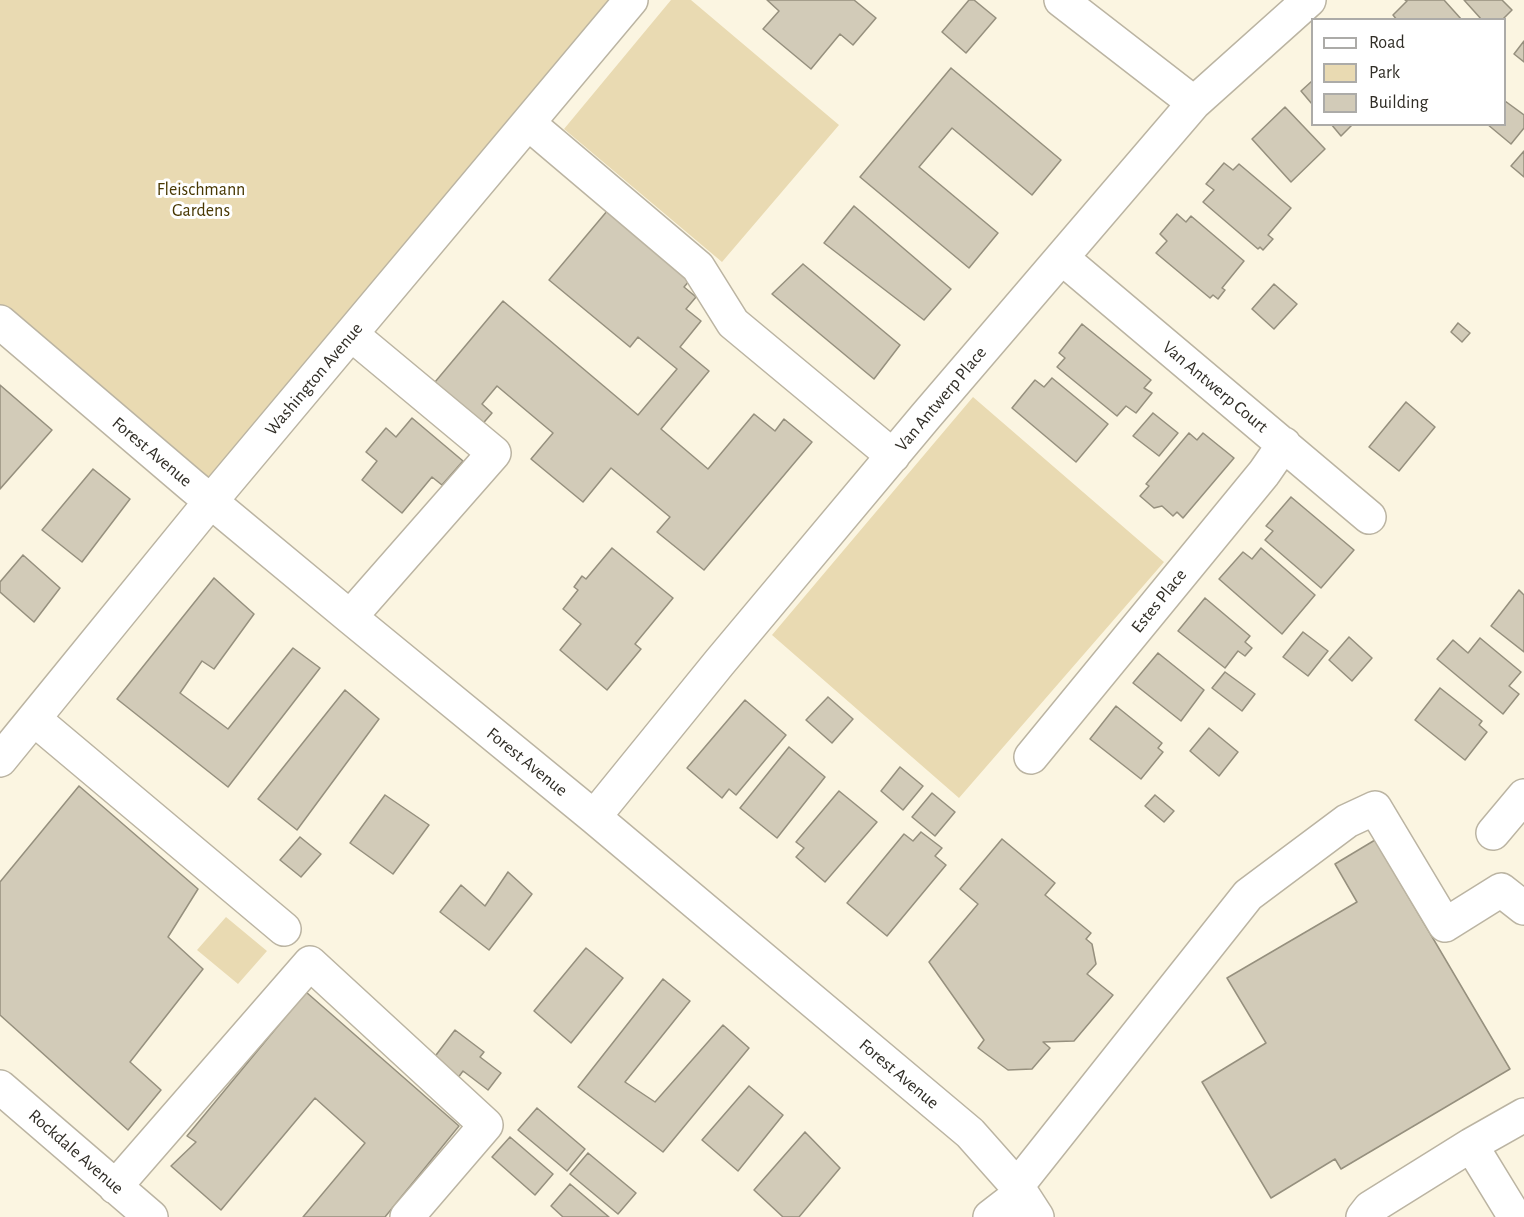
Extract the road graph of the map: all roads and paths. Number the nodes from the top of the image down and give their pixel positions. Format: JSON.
{"nodes":[{"id":1,"x":631,"y":0,"type":"edge"},
{"id":2,"x":1061,"y":0,"type":"edge"},
{"id":3,"x":1309,"y":0,"type":"edge"},
{"id":4,"x":1194,"y":103,"type":"junction"},
{"id":5,"x":528,"y":123,"type":"junction"},
{"id":6,"x":1062,"y":258,"type":"junction"},
{"id":7,"x":0,"y":322,"type":"edge"},
{"id":8,"x":351,"y":334,"type":"junction"},
{"id":9,"x":1284,"y":444,"type":"junction"},
{"id":10,"x":893,"y":456,"type":"junction"},
{"id":11,"x":211,"y":501,"type":"junction"},
{"id":12,"x":1369,"y":517,"type":"dead end"},
{"id":13,"x":350,"y":617,"type":"junction"},
{"id":14,"x":34,"y":719,"type":"junction"},
{"id":15,"x":1031,"y":757,"type":"dead end"},
{"id":16,"x":0,"y":760,"type":"edge"},
{"id":17,"x":1524,"y":796,"type":"edge"},
{"id":18,"x":594,"y":817,"type":"junction"},
{"id":19,"x":1493,"y":833,"type":"dead end"},
{"id":20,"x":1524,"y":908,"type":"edge"},
{"id":21,"x":284,"y":929,"type":"dead end"},
{"id":22,"x":0,"y":1087,"type":"edge"},
{"id":23,"x":1524,"y":1115,"type":"edge"},
{"id":24,"x":1471,"y":1145,"type":"junction"},
{"id":25,"x":1025,"y":1199,"type":"edge"},
{"id":26,"x":131,"y":1206,"type":"edge"},
{"id":27,"x":407,"y":1217,"type":"edge"},
{"id":28,"x":990,"y":1217,"type":"edge"},
{"id":29,"x":1363,"y":1217,"type":"edge"},
{"id":30,"x":1515,"y":1217,"type":"edge"}],
"edges":[{"from":1,"to":5,"type":"street","name":"Washington Avenue"},
{"from":2,"to":4,"type":"street"},
{"from":3,"to":4,"type":"street","name":"Van Antwerp Place"},
{"from":4,"to":6,"type":"street","name":"Van Antwerp Place"},
{"from":5,"to":8,"type":"street","name":"Washington Avenue"},
{"from":5,"to":10,"type":"street"},
{"from":6,"to":9,"type":"street","name":"Van Antwerp Court"},
{"from":6,"to":10,"type":"street","name":"Van Antwerp Place"},
{"from":7,"to":11,"type":"street","name":"Forest Avenue"},
{"from":8,"to":11,"type":"street","name":"Washington Avenue"},
{"from":8,"to":13,"type":"street"},
{"from":9,"to":12,"type":"street","name":"Van Antwerp Court"},
{"from":9,"to":15,"type":"street","name":"Estes Place"},
{"from":10,"to":18,"type":"street","name":"Van Antwerp Place"},
{"from":11,"to":13,"type":"street","name":"Forest Avenue"},
{"from":11,"to":14,"type":"street","name":"Washington Avenue"},
{"from":13,"to":18,"type":"street","name":"Forest Avenue"},
{"from":14,"to":16,"type":"street","name":"Washington Avenue"},
{"from":14,"to":21,"type":"street"},
{"from":17,"to":19,"type":"street"},
{"from":18,"to":25,"type":"street","name":"Forest Avenue"},
{"from":20,"to":25,"type":"street"},
{"from":22,"to":26,"type":"street","name":"Rockdale Avenue"},
{"from":23,"to":24,"type":"street"},
{"from":24,"to":29,"type":"street"},
{"from":24,"to":30,"type":"street"},
{"from":25,"to":28,"type":"street"},
{"from":26,"to":27,"type":"street"}]}
